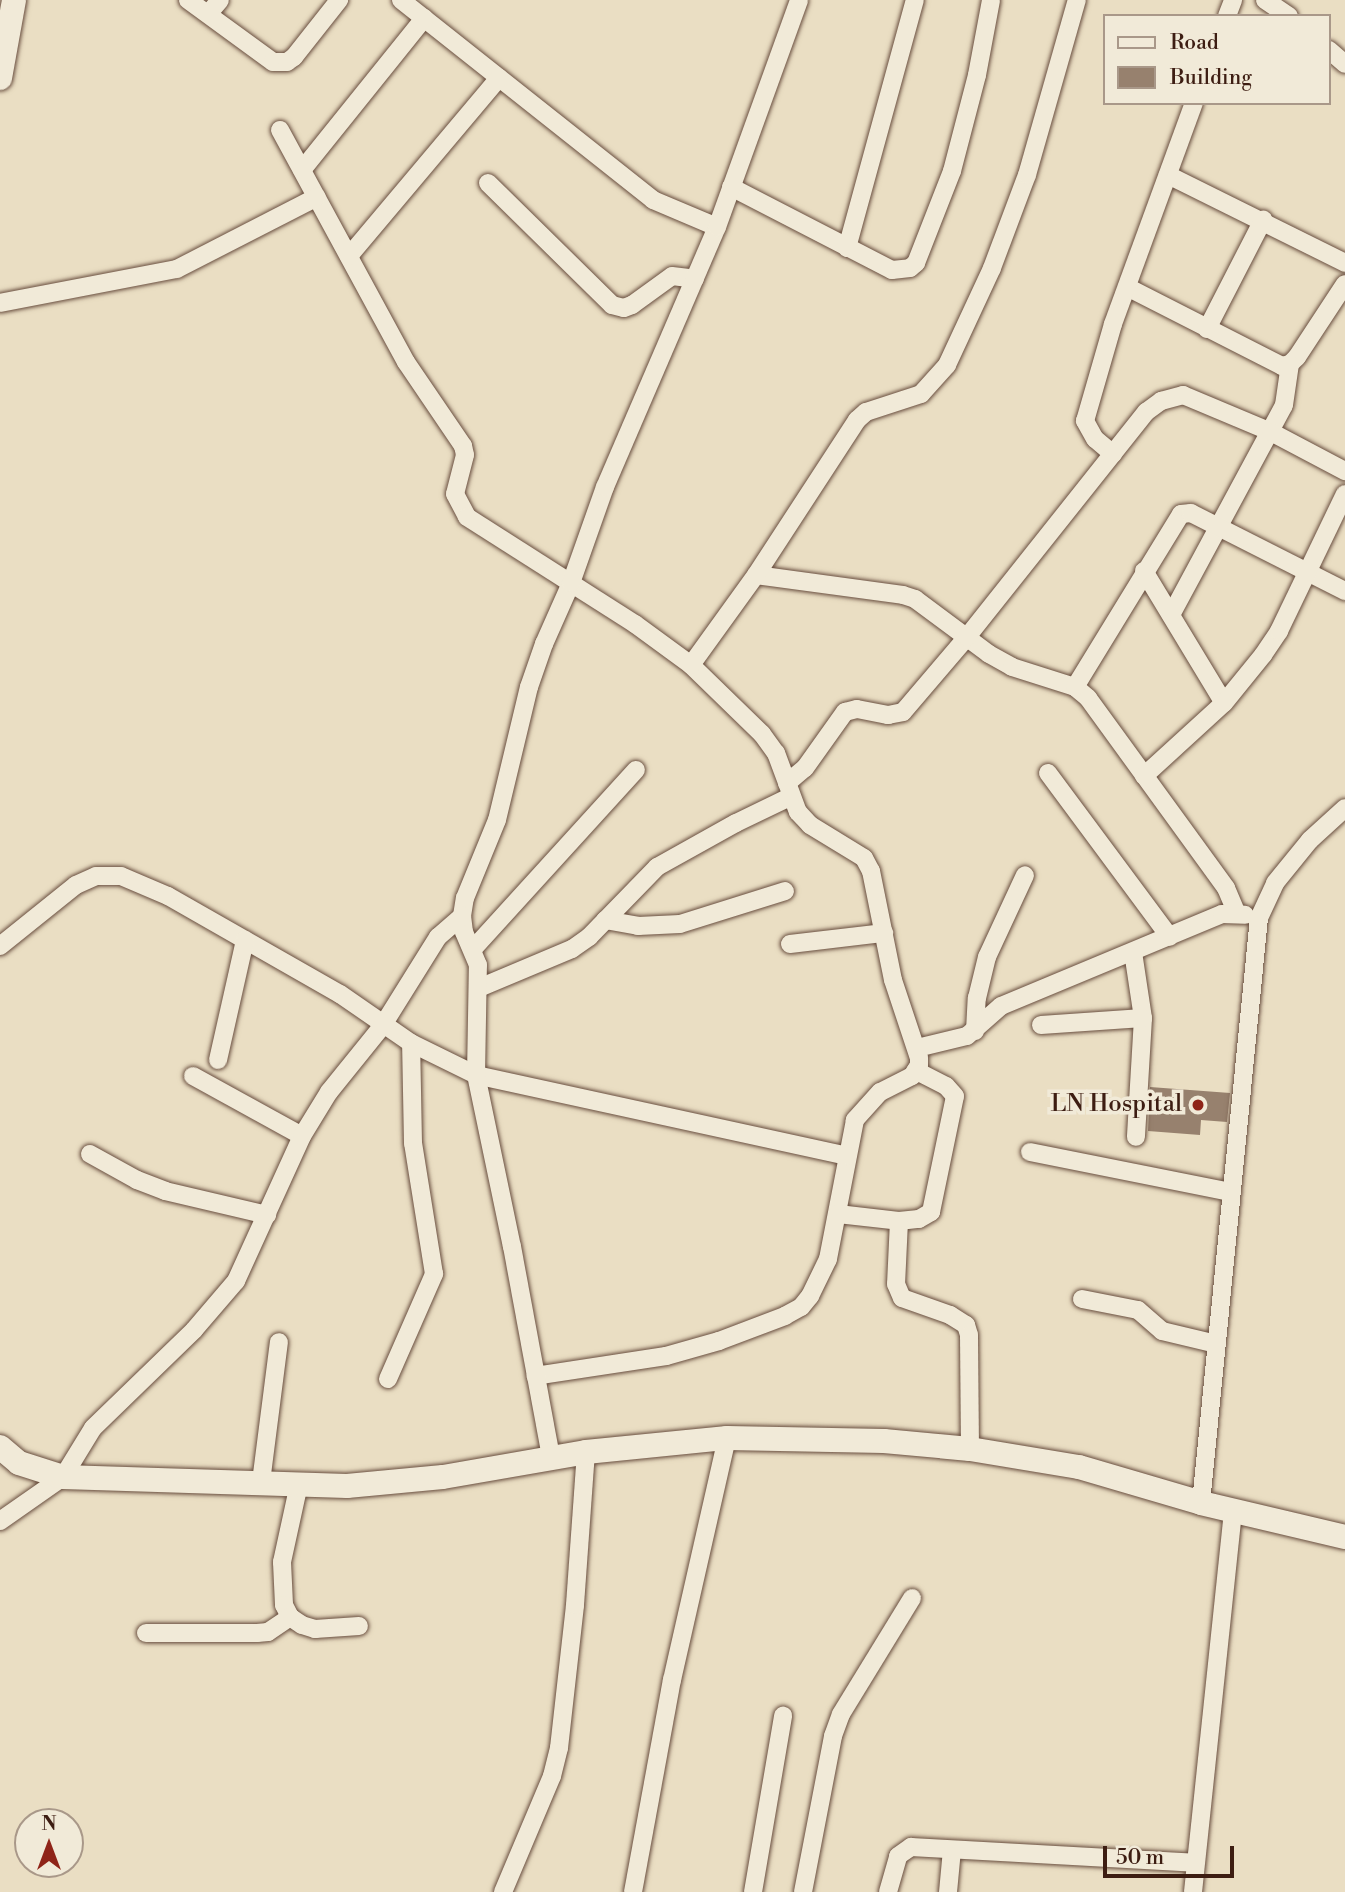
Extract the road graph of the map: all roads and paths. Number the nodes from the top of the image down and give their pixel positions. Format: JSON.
{"nodes":[{"id":1,"x":14,"y":0,"type":"edge"},
{"id":2,"x":188,"y":0,"type":"edge"},
{"id":3,"x":220,"y":0,"type":"edge"},
{"id":4,"x":339,"y":0,"type":"edge"},
{"id":5,"x":401,"y":0,"type":"edge"},
{"id":6,"x":799,"y":0,"type":"edge"},
{"id":7,"x":915,"y":0,"type":"edge"},
{"id":8,"x":991,"y":0,"type":"edge"},
{"id":9,"x":1077,"y":0,"type":"edge"},
{"id":10,"x":1265,"y":0,"type":"edge"},
{"id":11,"x":208,"y":14,"type":"junction"},
{"id":12,"x":1286,"y":14,"type":"edge"},
{"id":13,"x":424,"y":18,"type":"junction"},
{"id":14,"x":1331,"y":52,"type":"edge"},
{"id":15,"x":1345,"y":64,"type":"edge"},
{"id":16,"x":0,"y":78,"type":"edge"},
{"id":17,"x":499,"y":78,"type":"junction"},
{"id":18,"x":1193,"y":105,"type":"edge"},
{"id":19,"x":280,"y":130,"type":"dead end"},
{"id":20,"x":302,"y":170,"type":"junction"},
{"id":21,"x":1168,"y":175,"type":"junction"},
{"id":22,"x":488,"y":183,"type":"dead end"},
{"id":23,"x":731,"y":187,"type":"junction"},
{"id":24,"x":317,"y":197,"type":"junction"},
{"id":25,"x":1263,"y":220,"type":"junction"},
{"id":26,"x":717,"y":227,"type":"junction"},
{"id":27,"x":847,"y":248,"type":"junction"},
{"id":28,"x":349,"y":256,"type":"junction"},
{"id":29,"x":1345,"y":263,"type":"edge"},
{"id":30,"x":695,"y":279,"type":"junction"},
{"id":31,"x":1345,"y":284,"type":"edge"},
{"id":32,"x":1128,"y":287,"type":"junction"},
{"id":33,"x":0,"y":303,"type":"edge"},
{"id":34,"x":1207,"y":329,"type":"junction"},
{"id":35,"x":1290,"y":364,"type":"junction"},
{"id":36,"x":1271,"y":432,"type":"junction"},
{"id":37,"x":1113,"y":453,"type":"junction"},
{"id":38,"x":1345,"y":471,"type":"edge"},
{"id":39,"x":1345,"y":494,"type":"edge"},
{"id":40,"x":1219,"y":528,"type":"junction"},
{"id":41,"x":1144,"y":571,"type":"junction"},
{"id":42,"x":1306,"y":571,"type":"junction"},
{"id":43,"x":756,"y":575,"type":"junction"},
{"id":44,"x":571,"y":583,"type":"junction"},
{"id":45,"x":1345,"y":591,"type":"edge"},
{"id":46,"x":1171,"y":615,"type":"junction"},
{"id":47,"x":967,"y":637,"type":"junction"},
{"id":48,"x":691,"y":665,"type":"junction"},
{"id":49,"x":1075,"y":687,"type":"junction"},
{"id":50,"x":1224,"y":704,"type":"junction"},
{"id":51,"x":636,"y":770,"type":"dead end"},
{"id":52,"x":1048,"y":773,"type":"dead end"},
{"id":53,"x":1144,"y":776,"type":"junction"},
{"id":54,"x":789,"y":790,"type":"junction"},
{"id":55,"x":1345,"y":808,"type":"edge"},
{"id":56,"x":1025,"y":875,"type":"dead end"},
{"id":57,"x":785,"y":891,"type":"dead end"},
{"id":58,"x":1236,"y":912,"type":"junction"},
{"id":59,"x":462,"y":916,"type":"junction"},
{"id":60,"x":1259,"y":918,"type":"junction"},
{"id":61,"x":605,"y":919,"type":"junction"},
{"id":62,"x":884,"y":933,"type":"junction"},
{"id":63,"x":1170,"y":937,"type":"junction"},
{"id":64,"x":245,"y":940,"type":"junction"},
{"id":65,"x":790,"y":944,"type":"dead end"},
{"id":66,"x":0,"y":946,"type":"edge"},
{"id":67,"x":473,"y":949,"type":"junction"},
{"id":68,"x":1133,"y":952,"type":"junction"},
{"id":69,"x":479,"y":988,"type":"junction"},
{"id":70,"x":1143,"y":1018,"type":"junction"},
{"id":71,"x":383,"y":1025,"type":"junction"},
{"id":72,"x":1041,"y":1025,"type":"dead end"},
{"id":73,"x":975,"y":1031,"type":"junction"},
{"id":74,"x":411,"y":1043,"type":"junction"},
{"id":75,"x":917,"y":1048,"type":"junction"},
{"id":76,"x":218,"y":1060,"type":"dead end"},
{"id":77,"x":916,"y":1071,"type":"junction"},
{"id":78,"x":476,"y":1075,"type":"junction"},
{"id":79,"x":193,"y":1076,"type":"dead end"},
{"id":80,"x":302,"y":1136,"type":"junction"},
{"id":81,"x":1136,"y":1137,"type":"dead end"},
{"id":82,"x":1030,"y":1152,"type":"dead end"},
{"id":83,"x":90,"y":1154,"type":"dead end"},
{"id":84,"x":847,"y":1156,"type":"junction"},
{"id":85,"x":1231,"y":1192,"type":"junction"},
{"id":86,"x":838,"y":1214,"type":"junction"},
{"id":87,"x":267,"y":1215,"type":"junction"},
{"id":88,"x":899,"y":1221,"type":"junction"},
{"id":89,"x":1082,"y":1299,"type":"dead end"},
{"id":90,"x":279,"y":1342,"type":"dead end"},
{"id":91,"x":1216,"y":1344,"type":"junction"},
{"id":92,"x":536,"y":1376,"type":"junction"},
{"id":93,"x":388,"y":1379,"type":"dead end"},
{"id":94,"x":727,"y":1438,"type":"junction"},
{"id":95,"x":970,"y":1449,"type":"junction"},
{"id":96,"x":586,"y":1452,"type":"junction"},
{"id":97,"x":3,"y":1454,"type":"edge"},
{"id":98,"x":551,"y":1457,"type":"junction"},
{"id":99,"x":63,"y":1477,"type":"junction"},
{"id":100,"x":261,"y":1482,"type":"junction"},
{"id":101,"x":299,"y":1484,"type":"junction"},
{"id":102,"x":1201,"y":1503,"type":"junction"},
{"id":103,"x":1233,"y":1510,"type":"junction"},
{"id":104,"x":0,"y":1521,"type":"edge"},
{"id":105,"x":1345,"y":1537,"type":"edge"},
{"id":106,"x":912,"y":1598,"type":"dead end"},
{"id":107,"x":290,"y":1617,"type":"junction"},
{"id":108,"x":359,"y":1626,"type":"dead end"},
{"id":109,"x":146,"y":1633,"type":"dead end"},
{"id":110,"x":783,"y":1716,"type":"dead end"},
{"id":111,"x":952,"y":1850,"type":"junction"},
{"id":112,"x":1195,"y":1863,"type":"junction"},
{"id":113,"x":503,"y":1892,"type":"edge"},
{"id":114,"x":633,"y":1892,"type":"edge"},
{"id":115,"x":753,"y":1892,"type":"edge"},
{"id":116,"x":803,"y":1892,"type":"edge"},
{"id":117,"x":888,"y":1892,"type":"edge"},
{"id":118,"x":948,"y":1892,"type":"edge"},
{"id":119,"x":1193,"y":1892,"type":"edge"}],
"edges":[{"from":1,"to":16,"type":"street"},
{"from":2,"to":11,"type":"street"},
{"from":3,"to":11,"type":"street"},
{"from":4,"to":11,"type":"street"},
{"from":5,"to":13,"type":"street"},
{"from":6,"to":23,"type":"street"},
{"from":7,"to":27,"type":"street"},
{"from":8,"to":27,"type":"street"},
{"from":9,"to":43,"type":"street"},
{"from":10,"to":12,"type":"street"},
{"from":13,"to":17,"type":"street"},
{"from":13,"to":20,"type":"street"},
{"from":14,"to":15,"type":"street"},
{"from":17,"to":26,"type":"street"},
{"from":17,"to":28,"type":"street"},
{"from":18,"to":21,"type":"street"},
{"from":19,"to":20,"type":"street"},
{"from":20,"to":24,"type":"street"},
{"from":21,"to":25,"type":"street"},
{"from":21,"to":32,"type":"street"},
{"from":22,"to":30,"type":"street"},
{"from":23,"to":26,"type":"street"},
{"from":23,"to":27,"type":"street"},
{"from":24,"to":28,"type":"street"},
{"from":24,"to":33,"type":"street"},
{"from":25,"to":29,"type":"street"},
{"from":25,"to":34,"type":"street"},
{"from":26,"to":30,"type":"street"},
{"from":28,"to":44,"type":"street"},
{"from":30,"to":44,"type":"street"},
{"from":31,"to":35,"type":"street"},
{"from":32,"to":34,"type":"street"},
{"from":32,"to":37,"type":"street"},
{"from":34,"to":35,"type":"street"},
{"from":35,"to":36,"type":"street"},
{"from":36,"to":37,"type":"street"},
{"from":36,"to":38,"type":"street"},
{"from":36,"to":40,"type":"street"},
{"from":37,"to":47,"type":"street"},
{"from":39,"to":42,"type":"street"},
{"from":40,"to":41,"type":"street"},
{"from":40,"to":42,"type":"street"},
{"from":40,"to":46,"type":"street"},
{"from":41,"to":46,"type":"street"},
{"from":41,"to":49,"type":"street"},
{"from":42,"to":45,"type":"street"},
{"from":42,"to":50,"type":"street"},
{"from":43,"to":47,"type":"street"},
{"from":43,"to":48,"type":"street"},
{"from":44,"to":48,"type":"street"},
{"from":44,"to":59,"type":"street"},
{"from":46,"to":50,"type":"street"},
{"from":47,"to":49,"type":"street"},
{"from":47,"to":54,"type":"street"},
{"from":48,"to":54,"type":"street"},
{"from":49,"to":53,"type":"street"},
{"from":50,"to":53,"type":"street"},
{"from":51,"to":67,"type":"street"},
{"from":52,"to":63,"type":"street"},
{"from":53,"to":58,"type":"street"},
{"from":54,"to":61,"type":"street"},
{"from":54,"to":62,"type":"street"},
{"from":55,"to":60,"type":"street"},
{"from":56,"to":73,"type":"street"},
{"from":57,"to":61,"type":"street"},
{"from":58,"to":60,"type":"street"},
{"from":58,"to":63,"type":"street"},
{"from":59,"to":67,"type":"street"},
{"from":59,"to":71,"type":"street"},
{"from":60,"to":85,"type":"street"},
{"from":61,"to":69,"type":"street"},
{"from":62,"to":65,"type":"street"},
{"from":62,"to":75,"type":"street"},
{"from":63,"to":68,"type":"street"},
{"from":64,"to":66,"type":"street"},
{"from":64,"to":71,"type":"street"},
{"from":64,"to":76,"type":"street"},
{"from":67,"to":69,"type":"street"},
{"from":68,"to":70,"type":"street"},
{"from":68,"to":73,"type":"street"},
{"from":69,"to":78,"type":"street"},
{"from":70,"to":72,"type":"street"},
{"from":70,"to":81,"type":"street"},
{"from":71,"to":74,"type":"street"},
{"from":71,"to":80,"type":"street"},
{"from":73,"to":75,"type":"street"},
{"from":74,"to":78,"type":"street"},
{"from":74,"to":93,"type":"street"},
{"from":75,"to":77,"type":"street"},
{"from":77,"to":84,"type":"street"},
{"from":77,"to":88,"type":"street"},
{"from":78,"to":84,"type":"street"},
{"from":78,"to":92,"type":"street"},
{"from":79,"to":80,"type":"street"},
{"from":80,"to":87,"type":"street"},
{"from":82,"to":85,"type":"street"},
{"from":83,"to":87,"type":"street"},
{"from":84,"to":86,"type":"street"},
{"from":85,"to":91,"type":"street"},
{"from":86,"to":88,"type":"street"},
{"from":86,"to":92,"type":"street"},
{"from":87,"to":99,"type":"street"},
{"from":88,"to":95,"type":"street"},
{"from":89,"to":91,"type":"street"},
{"from":90,"to":100,"type":"street"},
{"from":91,"to":102,"type":"street"},
{"from":92,"to":98,"type":"street"},
{"from":94,"to":95,"type":"street"},
{"from":94,"to":96,"type":"street"},
{"from":94,"to":114,"type":"street"},
{"from":95,"to":102,"type":"street"},
{"from":96,"to":98,"type":"street"},
{"from":96,"to":113,"type":"street"},
{"from":97,"to":99,"type":"street"},
{"from":98,"to":101,"type":"street"},
{"from":99,"to":100,"type":"street"},
{"from":99,"to":104,"type":"street"},
{"from":100,"to":101,"type":"street"},
{"from":101,"to":107,"type":"street"},
{"from":102,"to":103,"type":"street"},
{"from":103,"to":105,"type":"street"},
{"from":103,"to":112,"type":"street"},
{"from":106,"to":116,"type":"street"},
{"from":107,"to":108,"type":"street"},
{"from":107,"to":109,"type":"street"},
{"from":110,"to":115,"type":"street"},
{"from":111,"to":112,"type":"street"},
{"from":111,"to":117,"type":"street"},
{"from":111,"to":118,"type":"street"},
{"from":112,"to":119,"type":"street"}]}
